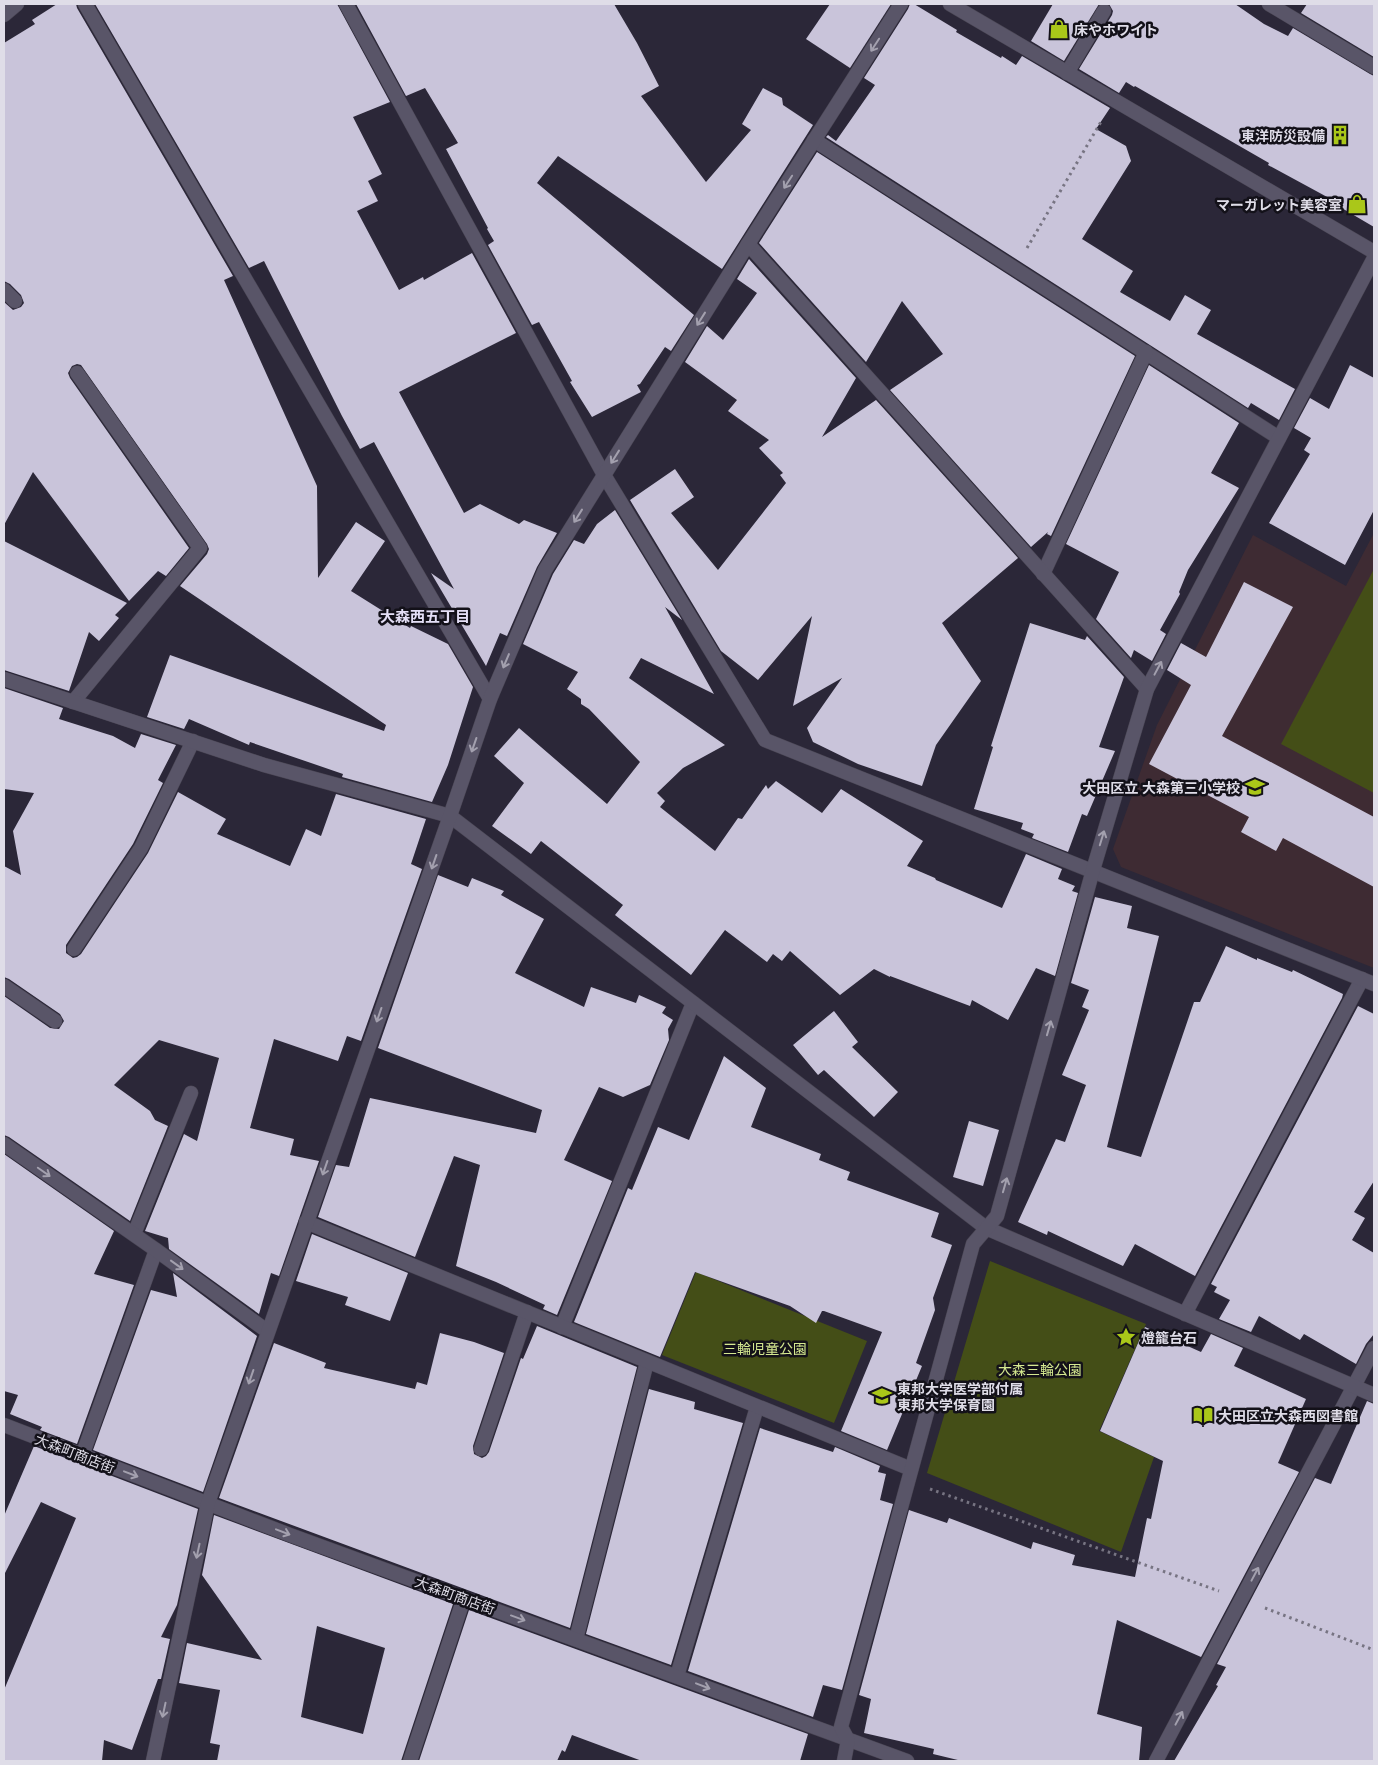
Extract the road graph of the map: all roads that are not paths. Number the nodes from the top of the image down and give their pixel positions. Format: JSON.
{"nodes":[{"id":1,"x":16,"y":4,"type":"edge"},
{"id":2,"x":84,"y":4,"type":"edge"},
{"id":3,"x":346,"y":4,"type":"edge"},
{"id":4,"x":901,"y":4,"type":"edge"},
{"id":5,"x":950,"y":4,"type":"edge"},
{"id":6,"x":1269,"y":4,"type":"edge"},
{"id":7,"x":1104,"y":11,"type":"dead end"},
{"id":8,"x":4,"y":15,"type":"edge"},
{"id":9,"x":1374,"y":66,"type":"edge"},
{"id":10,"x":1068,"y":73,"type":"junction"},
{"id":11,"x":814,"y":140,"type":"junction"},
{"id":12,"x":748,"y":244,"type":"junction"},
{"id":13,"x":1374,"y":252,"type":"edge"},
{"id":14,"x":1374,"y":258,"type":"edge"},
{"id":15,"x":4,"y":290,"type":"edge"},
{"id":16,"x":15,"y":301,"type":"dead end"},
{"id":17,"x":1146,"y":352,"type":"junction"},
{"id":18,"x":76,"y":373,"type":"dead end"},
{"id":19,"x":1279,"y":438,"type":"junction"},
{"id":20,"x":604,"y":475,"type":"junction"},
{"id":21,"x":1043,"y":574,"type":"junction"},
{"id":22,"x":4,"y":680,"type":"edge"},
{"id":23,"x":1147,"y":690,"type":"junction"},
{"id":24,"x":490,"y":698,"type":"junction"},
{"id":25,"x":73,"y":702,"type":"junction"},
{"id":26,"x":193,"y":741,"type":"junction"},
{"id":27,"x":450,"y":816,"type":"junction"},
{"id":28,"x":1093,"y":870,"type":"junction"},
{"id":29,"x":74,"y":949,"type":"dead end"},
{"id":30,"x":1368,"y":981,"type":"edge"},
{"id":31,"x":4,"y":986,"type":"edge"},
{"id":32,"x":693,"y":1003,"type":"junction"},
{"id":33,"x":54,"y":1021,"type":"dead end"},
{"id":34,"x":191,"y":1092,"type":"dead end"},
{"id":35,"x":4,"y":1144,"type":"edge"},
{"id":36,"x":306,"y":1222,"type":"junction"},
{"id":37,"x":986,"y":1228,"type":"junction"},
{"id":38,"x":134,"y":1234,"type":"junction"},
{"id":39,"x":156,"y":1250,"type":"junction"},
{"id":40,"x":527,"y":1312,"type":"junction"},
{"id":41,"x":1185,"y":1314,"type":"junction"},
{"id":42,"x":562,"y":1327,"type":"junction"},
{"id":43,"x":267,"y":1331,"type":"junction"},
{"id":44,"x":1374,"y":1348,"type":"edge"},
{"id":45,"x":648,"y":1362,"type":"junction"},
{"id":46,"x":1354,"y":1386,"type":"junction"},
{"id":47,"x":1374,"y":1395,"type":"edge"},
{"id":48,"x":757,"y":1407,"type":"junction"},
{"id":49,"x":4,"y":1425,"type":"edge"},
{"id":50,"x":481,"y":1449,"type":"dead end"},
{"id":51,"x":82,"y":1456,"type":"junction"},
{"id":52,"x":910,"y":1476,"type":"junction"},
{"id":53,"x":208,"y":1503,"type":"junction"},
{"id":54,"x":464,"y":1598,"type":"junction"},
{"id":55,"x":576,"y":1639,"type":"junction"},
{"id":56,"x":677,"y":1676,"type":"junction"},
{"id":57,"x":848,"y":1740,"type":"junction"},
{"id":58,"x":153,"y":1761,"type":"edge"},
{"id":59,"x":410,"y":1761,"type":"edge"},
{"id":60,"x":844,"y":1761,"type":"edge"},
{"id":61,"x":907,"y":1761,"type":"edge"},
{"id":62,"x":1156,"y":1761,"type":"edge"}],
"edges":[{"from":1,"to":8,"type":"street"},
{"from":2,"to":24,"type":"street"},
{"from":3,"to":20,"type":"street"},
{"from":4,"to":11,"type":"street","one_way":true},
{"from":5,"to":10,"type":"street"},
{"from":6,"to":9,"type":"street"},
{"from":7,"to":10,"type":"street"},
{"from":10,"to":13,"type":"street"},
{"from":11,"to":12,"type":"street","one_way":true},
{"from":11,"to":17,"type":"street"},
{"from":12,"to":20,"type":"street","one_way":true},
{"from":12,"to":21,"type":"street"},
{"from":14,"to":19,"type":"street"},
{"from":15,"to":16,"type":"street"},
{"from":17,"to":19,"type":"street"},
{"from":17,"to":21,"type":"street"},
{"from":18,"to":25,"type":"street"},
{"from":23,"to":19,"type":"street","one_way":true},
{"from":20,"to":24,"type":"street","one_way":true},
{"from":20,"to":28,"type":"street"},
{"from":21,"to":23,"type":"street"},
{"from":22,"to":25,"type":"street"},
{"from":28,"to":23,"type":"street","one_way":true},
{"from":24,"to":27,"type":"street","one_way":true},
{"from":25,"to":26,"type":"street"},
{"from":26,"to":27,"type":"street"},
{"from":26,"to":29,"type":"street"},
{"from":27,"to":32,"type":"street"},
{"from":27,"to":36,"type":"street","one_way":true},
{"from":28,"to":30,"type":"street"},
{"from":37,"to":28,"type":"street","one_way":true},
{"from":30,"to":41,"type":"street"},
{"from":31,"to":33,"type":"street"},
{"from":32,"to":37,"type":"street"},
{"from":32,"to":42,"type":"street"},
{"from":34,"to":38,"type":"street"},
{"from":35,"to":38,"type":"street","one_way":true},
{"from":36,"to":40,"type":"street"},
{"from":36,"to":43,"type":"street"},
{"from":37,"to":41,"type":"street"},
{"from":37,"to":52,"type":"street"},
{"from":38,"to":39,"type":"street"},
{"from":39,"to":43,"type":"street","one_way":true},
{"from":39,"to":51,"type":"street"},
{"from":40,"to":42,"type":"street"},
{"from":40,"to":50,"type":"street"},
{"from":41,"to":46,"type":"street"},
{"from":42,"to":45,"type":"street"},
{"from":43,"to":53,"type":"street","one_way":true},
{"from":44,"to":46,"type":"street"},
{"from":45,"to":48,"type":"street"},
{"from":45,"to":55,"type":"street"},
{"from":46,"to":47,"type":"street"},
{"from":62,"to":46,"type":"street","one_way":true},
{"from":48,"to":52,"type":"street"},
{"from":48,"to":56,"type":"street"},
{"from":49,"to":51,"type":"street","name":"大森町商店街"},
{"from":51,"to":53,"type":"street","name":"大森町商店街","one_way":true},
{"from":52,"to":57,"type":"street"},
{"from":53,"to":54,"type":"street","name":"大森町商店街","one_way":true},
{"from":53,"to":58,"type":"street","one_way":true},
{"from":54,"to":55,"type":"street","name":"大森町商店街","one_way":true},
{"from":54,"to":59,"type":"street"},
{"from":55,"to":56,"type":"street","name":"大森町商店街"},
{"from":56,"to":57,"type":"street","name":"大森町商店街","one_way":true},
{"from":57,"to":60,"type":"street"},
{"from":57,"to":61,"type":"street","name":"大森町商店街"}]}
